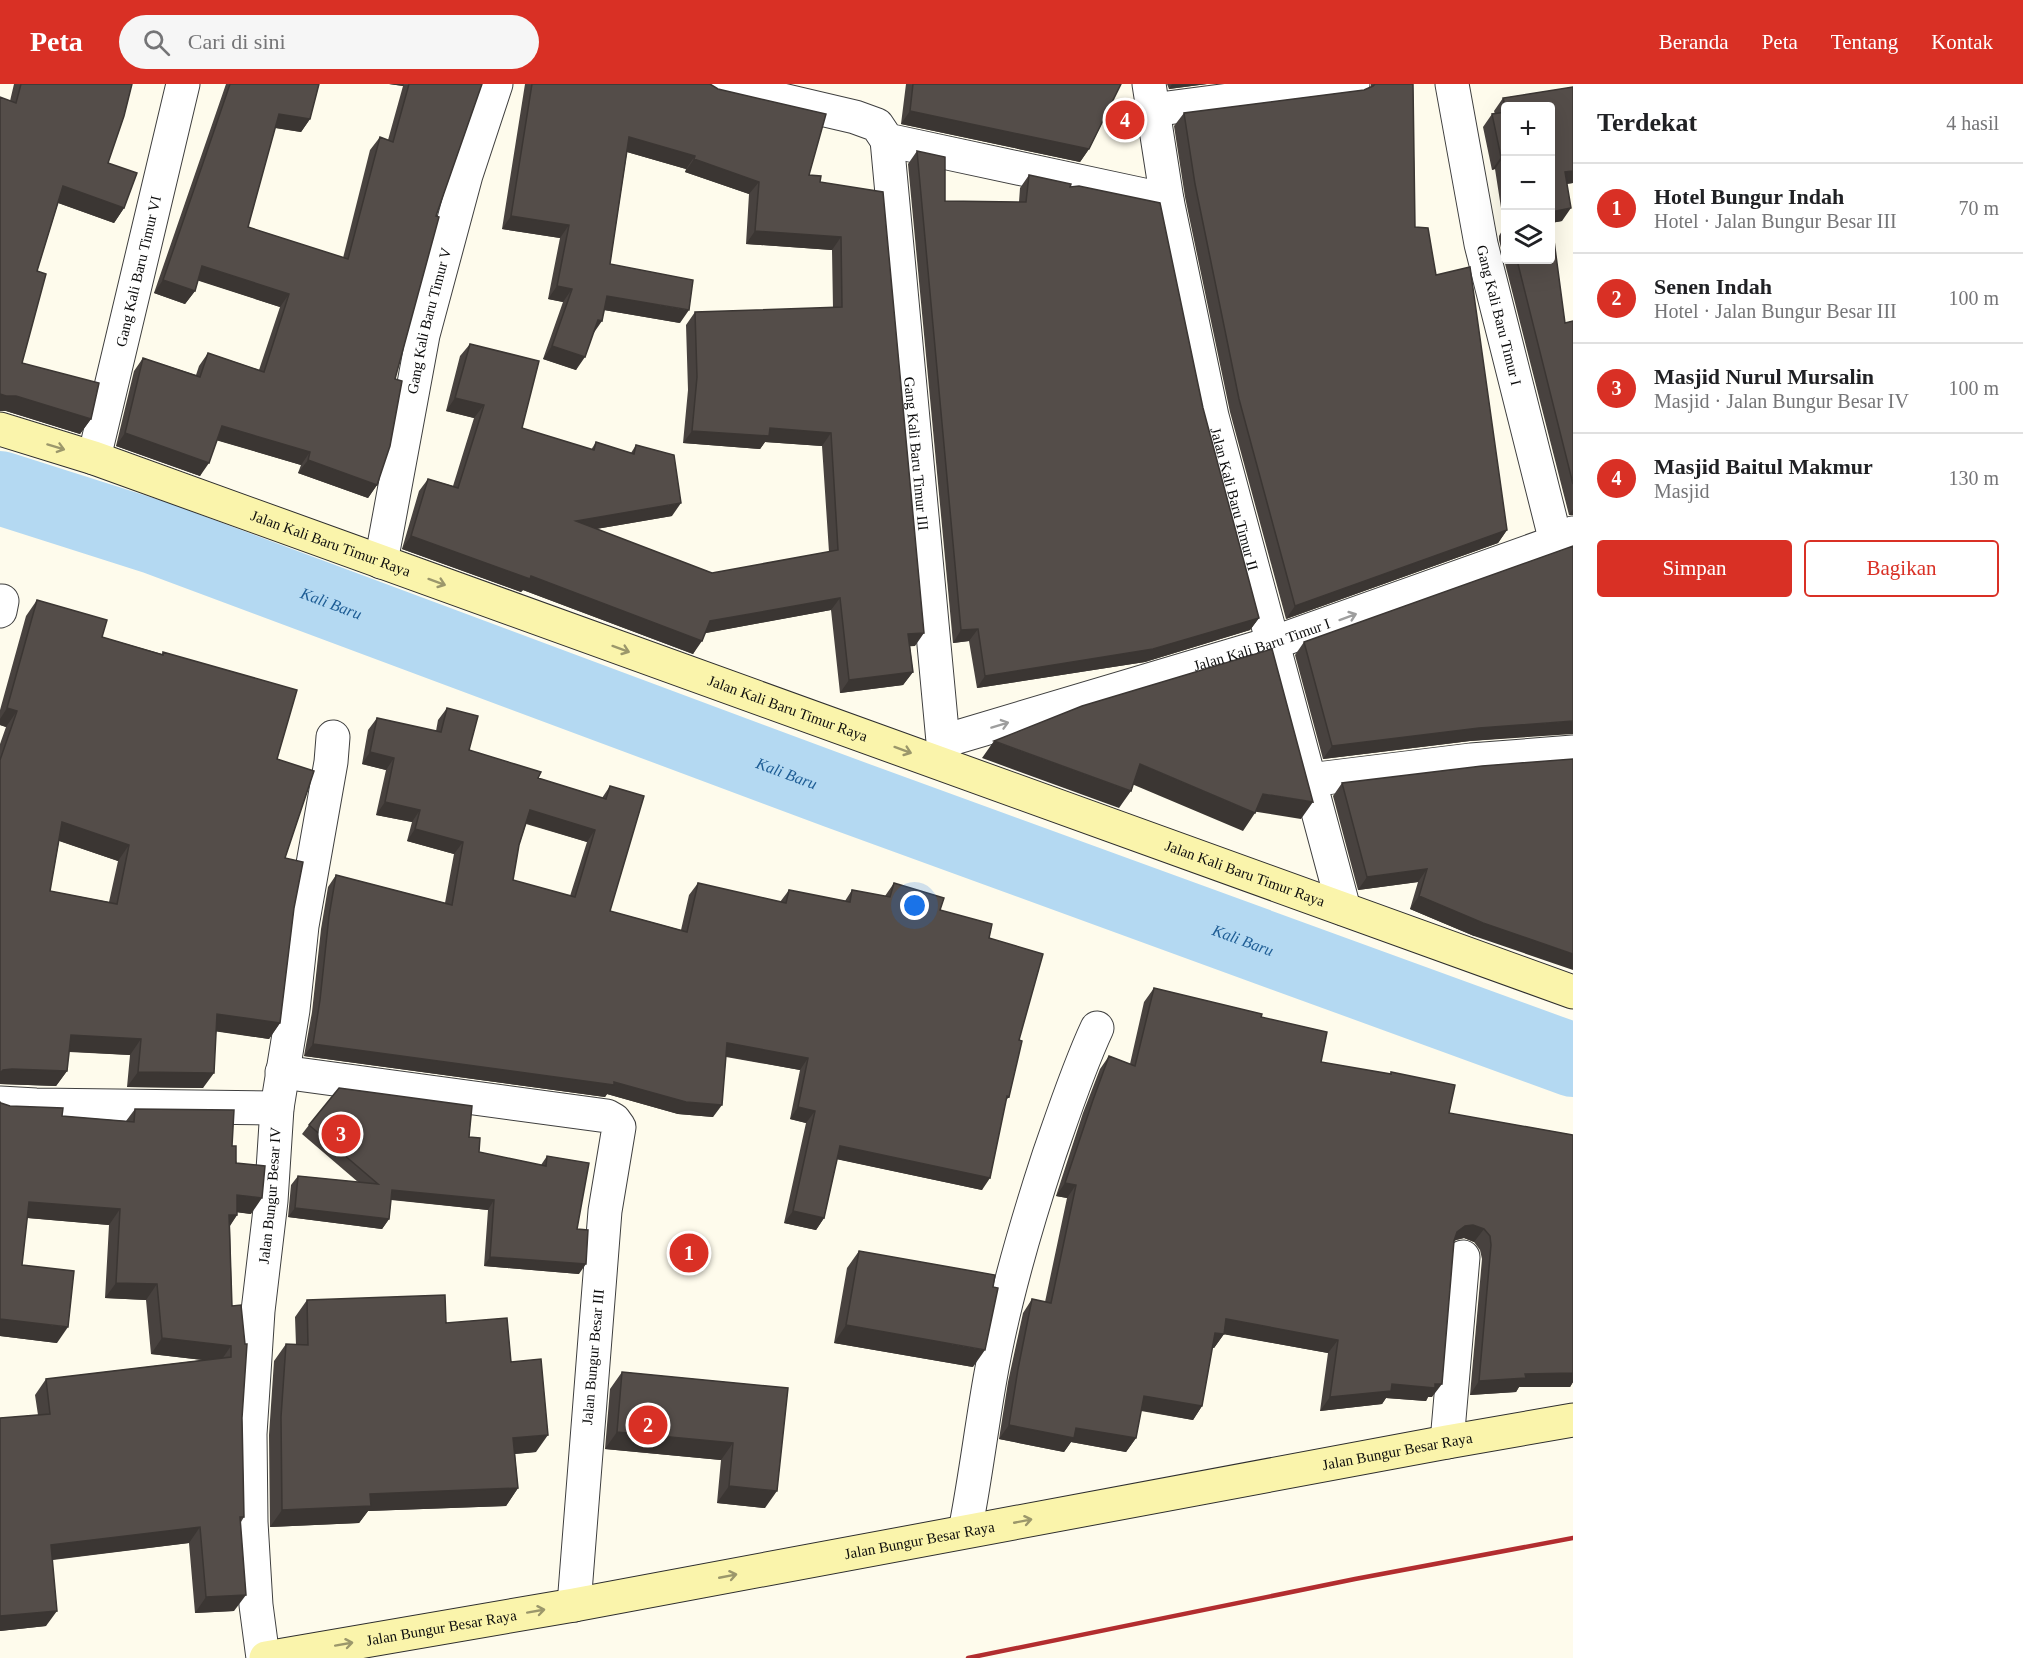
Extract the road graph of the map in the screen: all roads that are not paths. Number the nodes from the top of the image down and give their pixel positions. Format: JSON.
{"nodes":[{"id":1,"x":183,"y":84,"type":"edge"},
{"id":2,"x":496,"y":84,"type":"edge"},
{"id":3,"x":714,"y":84,"type":"edge"},
{"id":4,"x":1353,"y":84,"type":"edge"},
{"id":5,"x":1452,"y":84,"type":"edge"},
{"id":6,"x":1150,"y":97,"type":"edge"},
{"id":7,"x":887,"y":140,"type":"junction"},
{"id":8,"x":1167,"y":200,"type":"junction"},
{"id":9,"x":0,"y":429,"type":"edge"},
{"id":10,"x":94,"y":458,"type":"junction"},
{"id":11,"x":1564,"y":538,"type":"edge"},
{"id":12,"x":381,"y":562,"type":"junction"},
{"id":13,"x":1273,"y":643,"type":"junction"},
{"id":14,"x":333,"y":737,"type":"dead end"},
{"id":15,"x":1573,"y":752,"type":"edge"},
{"id":16,"x":945,"y":754,"type":"junction"},
{"id":17,"x":1310,"y":780,"type":"junction"},
{"id":18,"x":1344,"y":909,"type":"junction"},
{"id":19,"x":1573,"y":992,"type":"edge"},
{"id":20,"x":1097,"y":1028,"type":"dead end"},
{"id":21,"x":282,"y":1072,"type":"junction"},
{"id":22,"x":0,"y":1103,"type":"edge"},
{"id":23,"x":277,"y":1108,"type":"junction"},
{"id":24,"x":1463,"y":1257,"type":"dead end"},
{"id":25,"x":1573,"y":1420,"type":"edge"},
{"id":26,"x":1447,"y":1442,"type":"junction"},
{"id":27,"x":964,"y":1532,"type":"junction"},
{"id":28,"x":574,"y":1605,"type":"junction"},
{"id":29,"x":265,"y":1658,"type":"edge"}],
"edges":[{"from":1,"to":10,"type":"street","name":"Gang Kali Baru Timur VI"},
{"from":2,"to":12,"type":"street","name":"Gang Kali Baru Timur V"},
{"from":3,"to":7,"type":"street"},
{"from":4,"to":6,"type":"street"},
{"from":5,"to":11,"type":"street","name":"Gang Kali Baru Timur I"},
{"from":6,"to":8,"type":"street","name":"Jalan Kali Baru Timur II"},
{"from":7,"to":8,"type":"street"},
{"from":7,"to":16,"type":"street","name":"Gang Kali Baru Timur III"},
{"from":8,"to":13,"type":"street","name":"Jalan Kali Baru Timur II"},
{"from":9,"to":10,"type":"street","name":"Jalan Kali Baru Timur Raya","one_way":true},
{"from":10,"to":12,"type":"street","name":"Jalan Kali Baru Timur Raya"},
{"from":13,"to":11,"type":"street","name":"Jalan Kali Baru Timur I","one_way":true},
{"from":12,"to":16,"type":"street","name":"Jalan Kali Baru Timur Raya","one_way":true},
{"from":16,"to":13,"type":"street","name":"Jalan Kali Baru Timur I","one_way":true},
{"from":13,"to":17,"type":"street","name":"Jalan Kali Baru Timur II"},
{"from":14,"to":21,"type":"street","name":"Jalan Bungur Besar IV"},
{"from":15,"to":17,"type":"street"},
{"from":16,"to":18,"type":"street","name":"Jalan Kali Baru Timur Raya"},
{"from":17,"to":18,"type":"street","name":"Jalan Kali Baru Timur II"},
{"from":18,"to":19,"type":"street","name":"Jalan Kali Baru Timur Raya"},
{"from":20,"to":27,"type":"street"},
{"from":21,"to":23,"type":"street","name":"Jalan Bungur Besar IV"},
{"from":21,"to":28,"type":"street","name":"Jalan Bungur Besar III"},
{"from":22,"to":23,"type":"street"},
{"from":23,"to":29,"type":"street","name":"Jalan Bungur Besar IV"},
{"from":24,"to":26,"type":"street"},
{"from":25,"to":26,"type":"street","name":"Jalan Bungur Besar Raya"},
{"from":27,"to":26,"type":"street","name":"Jalan Bungur Besar Raya","one_way":true},
{"from":28,"to":27,"type":"street","name":"Jalan Bungur Besar Raya","one_way":true},
{"from":29,"to":28,"type":"street","name":"Jalan Bungur Besar Raya","one_way":true}]}
